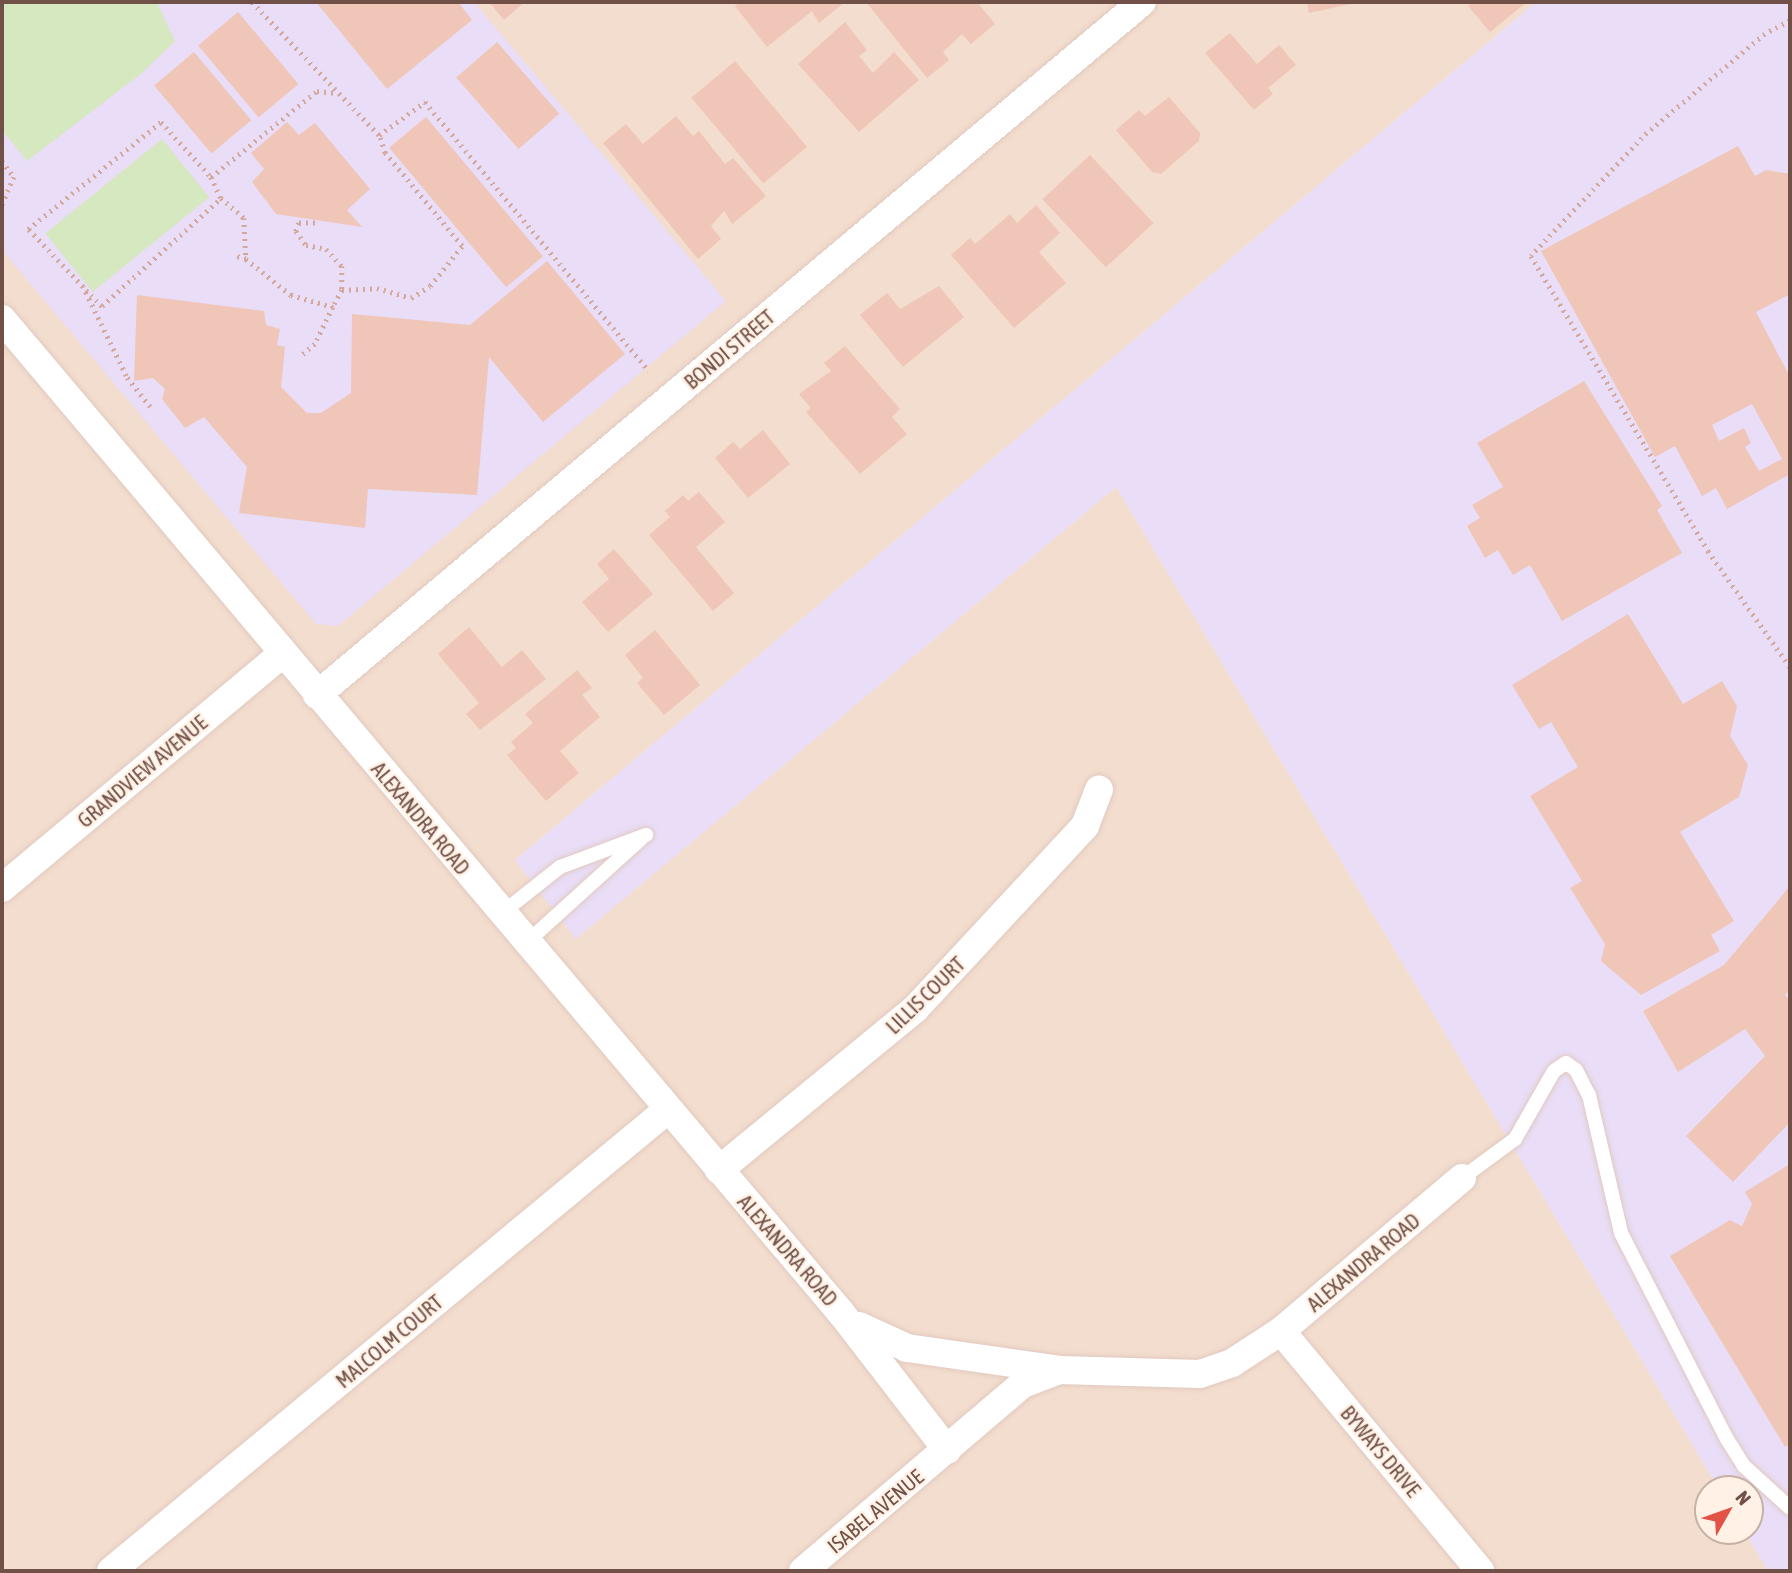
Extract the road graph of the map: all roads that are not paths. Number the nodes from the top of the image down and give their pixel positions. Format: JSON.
{"nodes":[{"id":1,"x":1142,"y":2,"type":"edge"},
{"id":2,"x":2,"y":319,"type":"edge"},
{"id":3,"x":282,"y":654,"type":"junction"},
{"id":4,"x":317,"y":695,"type":"junction"},
{"id":5,"x":1099,"y":790,"type":"dead end"},
{"id":6,"x":2,"y":888,"type":"edge"},
{"id":7,"x":502,"y":914,"type":"junction"},
{"id":8,"x":526,"y":943,"type":"junction"},
{"id":9,"x":667,"y":1110,"type":"junction"},
{"id":10,"x":719,"y":1170,"type":"junction"},
{"id":11,"x":1462,"y":1178,"type":"joint"},
{"id":12,"x":842,"y":1314,"type":"junction"},
{"id":13,"x":1281,"y":1331,"type":"junction"},
{"id":14,"x":1059,"y":1370,"type":"junction"},
{"id":15,"x":947,"y":1450,"type":"junction"},
{"id":16,"x":1790,"y":1508,"type":"edge"},
{"id":17,"x":111,"y":1571,"type":"edge"},
{"id":18,"x":803,"y":1571,"type":"edge"},
{"id":19,"x":1480,"y":1571,"type":"edge"}],
"edges":[{"from":1,"to":4,"type":"street","name":"BONDI STREET"},
{"from":2,"to":3,"type":"street","name":"ALEXANDRA ROAD"},
{"from":3,"to":4,"type":"street","name":"ALEXANDRA ROAD"},
{"from":3,"to":6,"type":"street","name":"GRANDVIEW AVENUE"},
{"from":4,"to":7,"type":"street","name":"ALEXANDRA ROAD"},
{"from":5,"to":10,"type":"street","name":"LILLIS COURT"},
{"from":7,"to":8,"type":"street","name":"ALEXANDRA ROAD"},
{"from":7,"to":8,"type":"lane"},
{"from":8,"to":9,"type":"street","name":"ALEXANDRA ROAD"},
{"from":9,"to":10,"type":"street","name":"ALEXANDRA ROAD"},
{"from":9,"to":17,"type":"street","name":"MALCOLM COURT"},
{"from":10,"to":12,"type":"street","name":"ALEXANDRA ROAD"},
{"from":11,"to":13,"type":"street","name":"ALEXANDRA ROAD"},
{"from":11,"to":16,"type":"lane"},
{"from":12,"to":14,"type":"street","name":"ALEXANDRA ROAD"},
{"from":12,"to":15,"type":"street","name":"ALEXANDRA ROAD"},
{"from":13,"to":14,"type":"street","name":"ALEXANDRA ROAD"},
{"from":13,"to":19,"type":"street","name":"BYWAYS DRIVE"},
{"from":14,"to":15,"type":"street","name":"ALEXANDRA ROAD"},
{"from":15,"to":18,"type":"street","name":"ISABEL AVENUE"}]}
